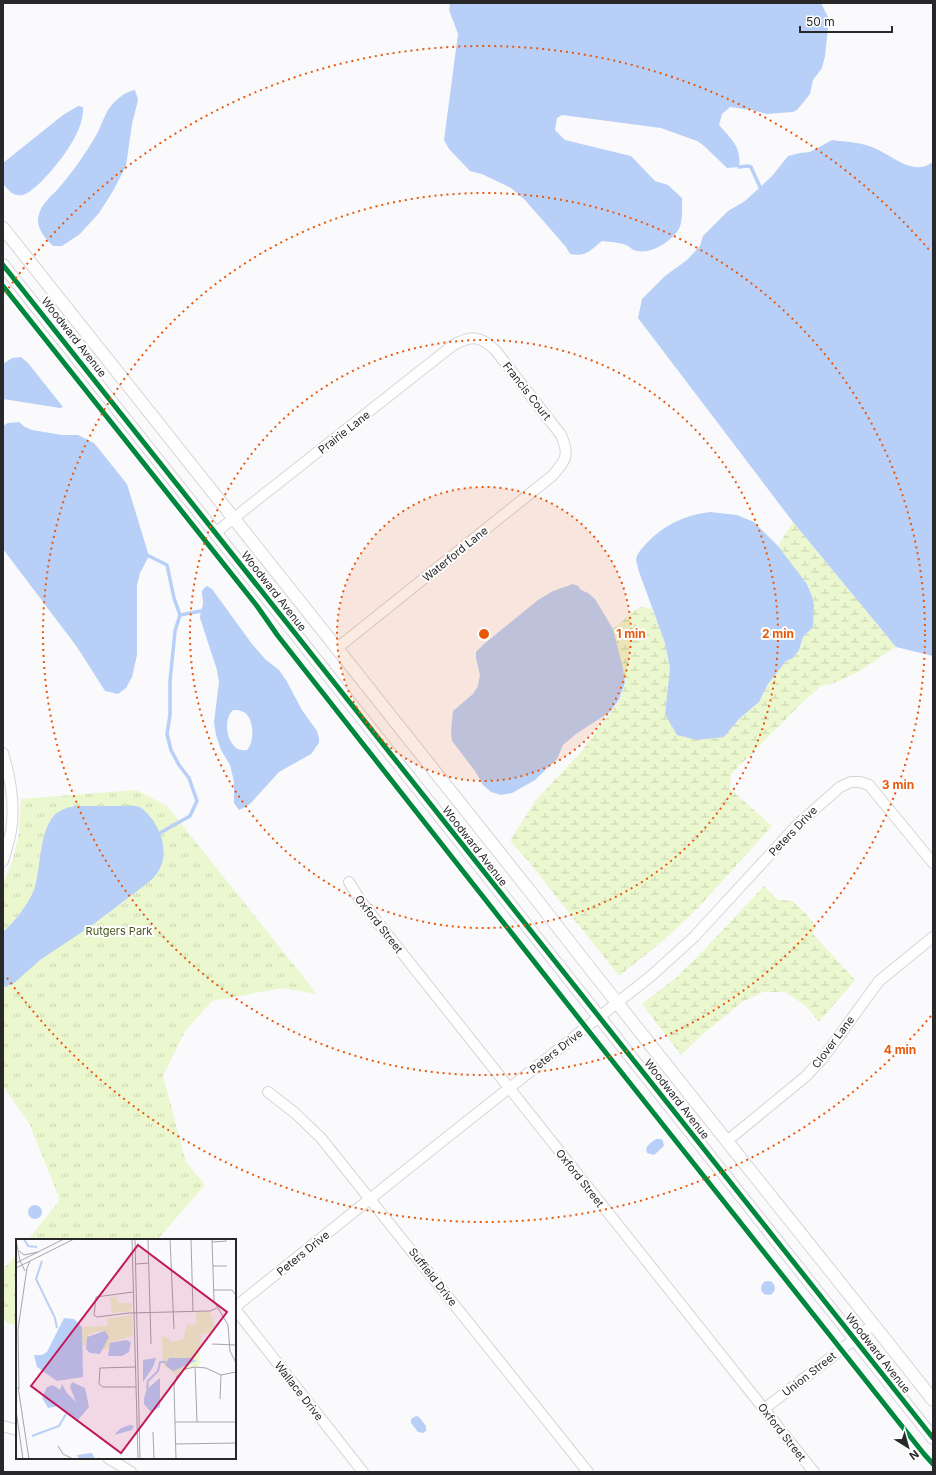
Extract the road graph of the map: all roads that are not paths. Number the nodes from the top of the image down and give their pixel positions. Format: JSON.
{"nodes":[{"id":1,"x":3,"y":228,"type":"edge"},
{"id":2,"x":3,"y":265,"type":"edge"},
{"id":3,"x":476,"y":338,"type":"joint"},
{"id":4,"x":566,"y":454,"type":"joint"},
{"id":5,"x":233,"y":519,"type":"junction"},
{"id":6,"x":215,"y":533,"type":"junction"},
{"id":7,"x":336,"y":649,"type":"junction"},
{"id":8,"x":3,"y":753,"type":"edge"},
{"id":9,"x":3,"y":861,"type":"edge"},
{"id":10,"x":933,"y":863,"type":"edge"},
{"id":11,"x":349,"y":882,"type":"dead end"},
{"id":12,"x":933,"y":937,"type":"edge"},
{"id":13,"x":616,"y":1003,"type":"junction"},
{"id":14,"x":599,"y":1017,"type":"junction"},
{"id":15,"x":509,"y":1088,"type":"junction"},
{"id":16,"x":268,"y":1092,"type":"dead end"},
{"id":17,"x":727,"y":1141,"type":"junction"},
{"id":18,"x":371,"y":1199,"type":"junction"},
{"id":19,"x":236,"y":1307,"type":"edge"},
{"id":20,"x":236,"y":1309,"type":"edge"},
{"id":21,"x":873,"y":1325,"type":"junction"},
{"id":22,"x":854,"y":1339,"type":"junction"},
{"id":23,"x":933,"y":1400,"type":"edge"},
{"id":24,"x":764,"y":1410,"type":"junction"},
{"id":25,"x":3,"y":1426,"type":"edge"},
{"id":26,"x":16,"y":1430,"type":"edge"},
{"id":27,"x":933,"y":1438,"type":"edge"},
{"id":28,"x":110,"y":1459,"type":"edge"},
{"id":29,"x":131,"y":1472,"type":"edge"},
{"id":30,"x":364,"y":1472,"type":"edge"},
{"id":31,"x":588,"y":1472,"type":"edge"},
{"id":32,"x":814,"y":1472,"type":"edge"}],
"edges":[{"from":1,"to":5,"type":"street","name":"Woodward Avenue"},
{"from":2,"to":6,"type":"street","name":"Woodward Avenue"},
{"from":3,"to":4,"type":"street","name":"Francis Court"},
{"from":3,"to":5,"type":"street","name":"Prairie Lane"},
{"from":4,"to":7,"type":"street","name":"Waterford Lane"},
{"from":5,"to":6,"type":"street","name":"Prairie Lane"},
{"from":5,"to":7,"type":"street","name":"Woodward Avenue"},
{"from":6,"to":14,"type":"street","name":"Woodward Avenue"},
{"from":7,"to":13,"type":"street","name":"Woodward Avenue"},
{"from":8,"to":9,"type":"street"},
{"from":10,"to":13,"type":"street","name":"Peters Drive"},
{"from":11,"to":15,"type":"street","name":"Oxford Street"},
{"from":12,"to":17,"type":"street","name":"Clover Lane"},
{"from":13,"to":14,"type":"street","name":"Peters Drive"},
{"from":13,"to":17,"type":"street","name":"Woodward Avenue"},
{"from":14,"to":15,"type":"street","name":"Peters Drive"},
{"from":14,"to":22,"type":"street","name":"Woodward Avenue"},
{"from":15,"to":18,"type":"street","name":"Peters Drive"},
{"from":15,"to":24,"type":"street","name":"Oxford Street"},
{"from":16,"to":18,"type":"street","name":"Suffield Drive"},
{"from":17,"to":21,"type":"street","name":"Woodward Avenue"},
{"from":18,"to":19,"type":"street","name":"Peters Drive"},
{"from":18,"to":31,"type":"street","name":"Suffield Drive"},
{"from":20,"to":30,"type":"street","name":"Wallace Drive"},
{"from":21,"to":22,"type":"street","name":"Union Street"},
{"from":21,"to":23,"type":"street","name":"Woodward Avenue"},
{"from":22,"to":24,"type":"street","name":"Union Street"},
{"from":22,"to":27,"type":"street","name":"Woodward Avenue"},
{"from":24,"to":32,"type":"street","name":"Oxford Street"},
{"from":25,"to":26,"type":"street"},
{"from":28,"to":29,"type":"street"}]}
